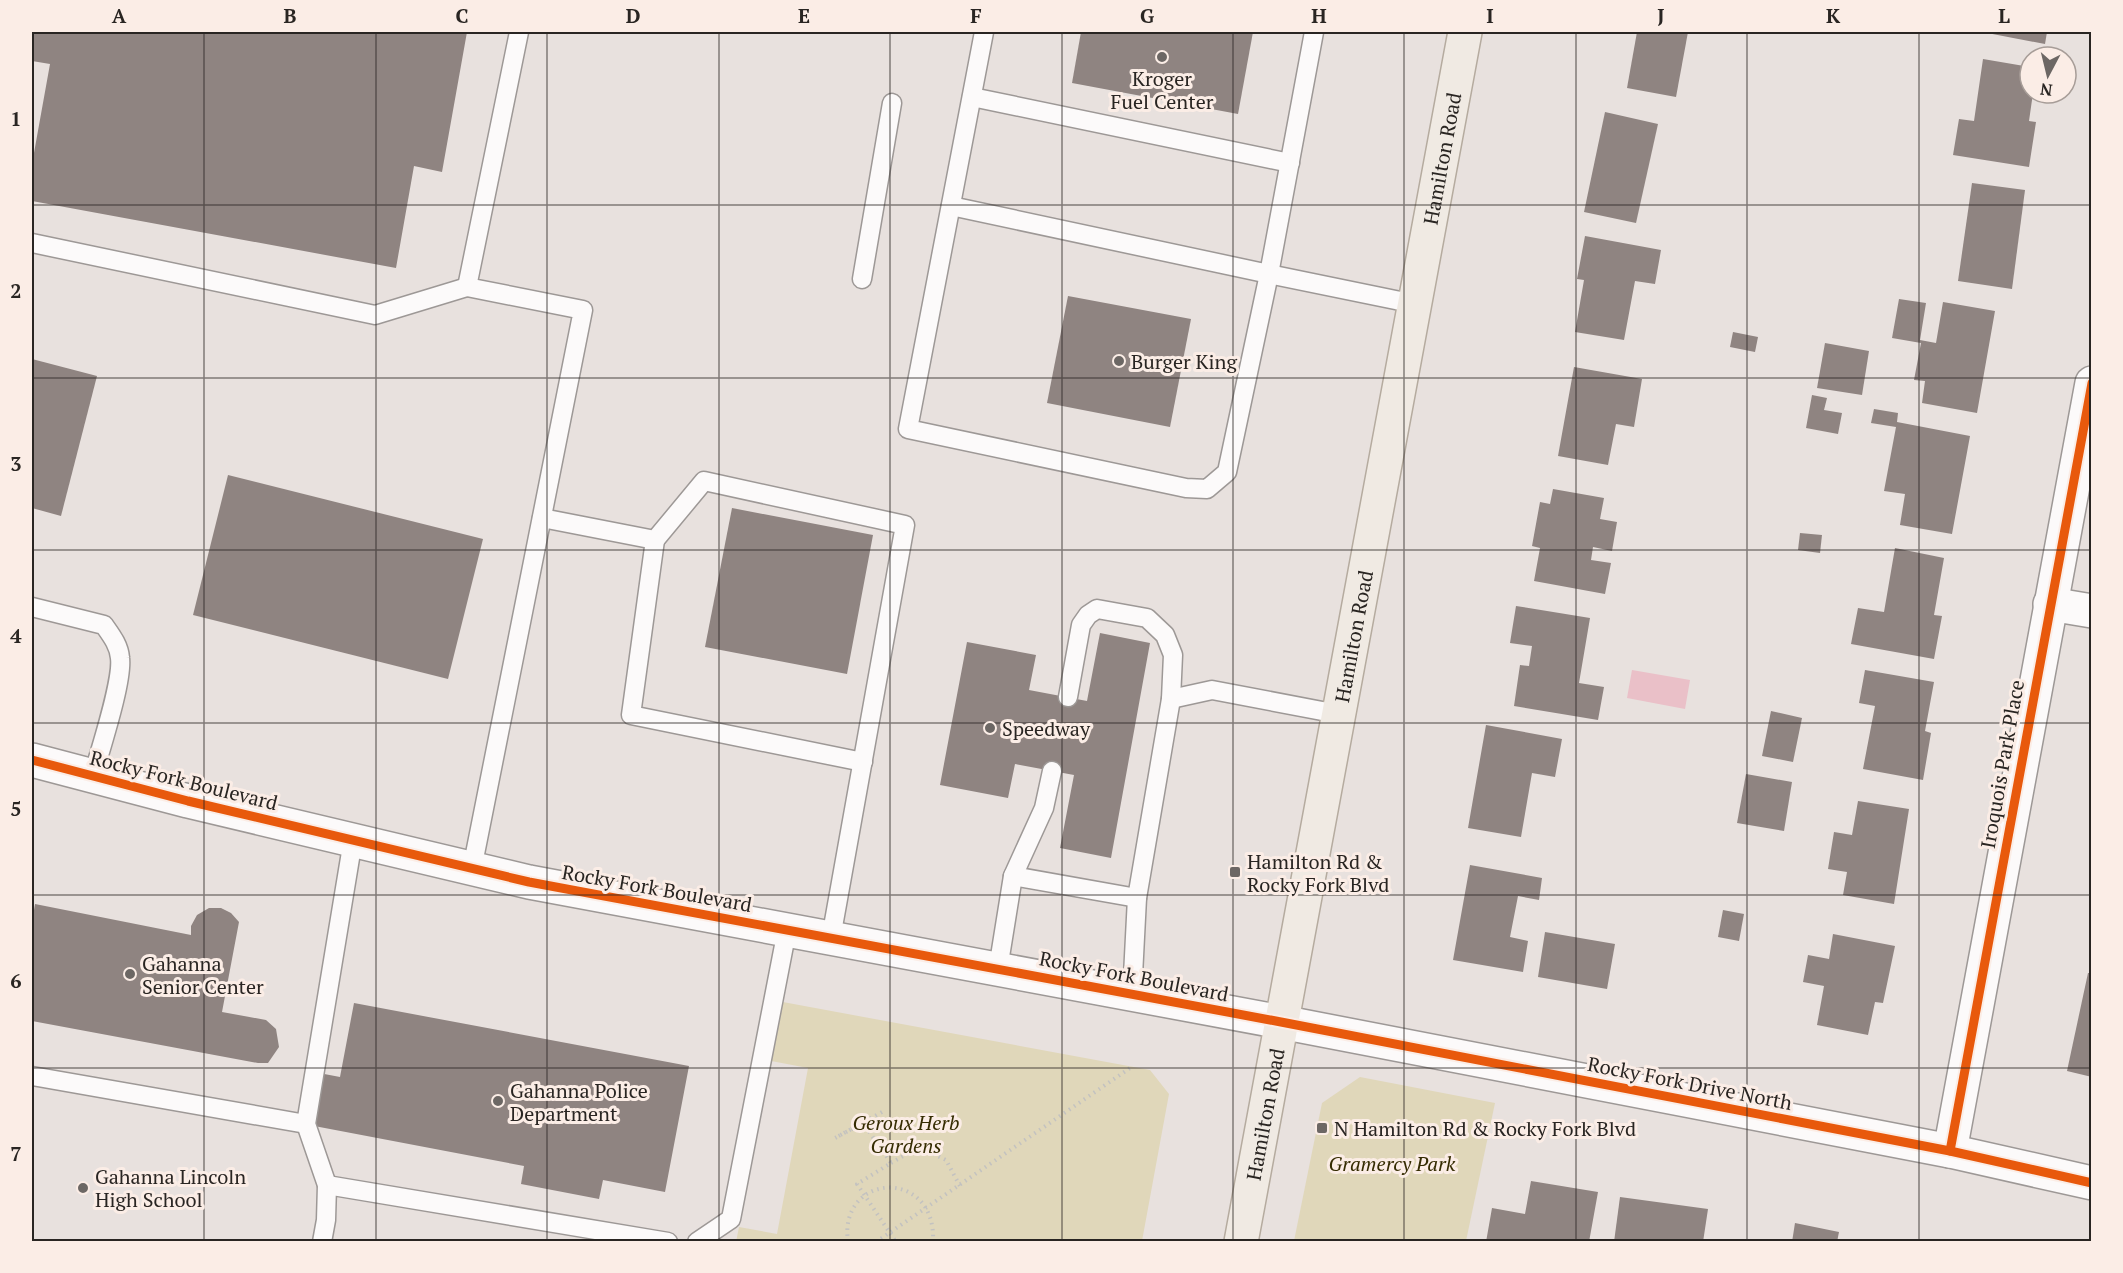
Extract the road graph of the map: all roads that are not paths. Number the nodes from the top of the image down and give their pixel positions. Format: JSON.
{"nodes":[{"id":1,"x":519,"y":32,"type":"edge"},
{"id":2,"x":984,"y":32,"type":"edge"},
{"id":3,"x":1314,"y":32,"type":"edge"},
{"id":4,"x":1465,"y":32,"type":"edge"},
{"id":5,"x":972,"y":97,"type":"junction"},
{"id":6,"x":892,"y":103,"type":"dead end"},
{"id":7,"x":1290,"y":163,"type":"junction"},
{"id":8,"x":951,"y":206,"type":"junction"},
{"id":9,"x":32,"y":243,"type":"edge"},
{"id":10,"x":1269,"y":274,"type":"junction"},
{"id":11,"x":862,"y":279,"type":"dead end"},
{"id":12,"x":467,"y":287,"type":"junction"},
{"id":13,"x":1415,"y":304,"type":"junction"},
{"id":14,"x":2091,"y":384,"type":"edge"},
{"id":15,"x":542,"y":518,"type":"junction"},
{"id":16,"x":655,"y":540,"type":"junction"},
{"id":17,"x":2050,"y":604,"type":"junction"},
{"id":18,"x":32,"y":607,"type":"edge"},
{"id":19,"x":2091,"y":611,"type":"edge"},
{"id":20,"x":1068,"y":697,"type":"dead end"},
{"id":21,"x":1171,"y":699,"type":"junction"},
{"id":22,"x":1338,"y":714,"type":"junction"},
{"id":23,"x":32,"y":760,"type":"edge"},
{"id":24,"x":863,"y":762,"type":"junction"},
{"id":25,"x":1052,"y":771,"type":"dead end"},
{"id":26,"x":93,"y":776,"type":"junction"},
{"id":27,"x":353,"y":840,"type":"junction"},
{"id":28,"x":472,"y":869,"type":"junction"},
{"id":29,"x":1013,"y":876,"type":"junction"},
{"id":30,"x":1137,"y":898,"type":"junction"},
{"id":31,"x":787,"y":930,"type":"junction"},
{"id":32,"x":831,"y":938,"type":"junction"},
{"id":33,"x":998,"y":969,"type":"junction"},
{"id":34,"x":1132,"y":995,"type":"junction"},
{"id":35,"x":1281,"y":1022,"type":"junction"},
{"id":36,"x":32,"y":1076,"type":"edge"},
{"id":37,"x":306,"y":1124,"type":"junction"},
{"id":38,"x":1950,"y":1152,"type":"junction"},
{"id":39,"x":2091,"y":1183,"type":"edge"},
{"id":40,"x":327,"y":1185,"type":"junction"},
{"id":41,"x":322,"y":1242,"type":"edge"},
{"id":42,"x":668,"y":1242,"type":"edge"},
{"id":43,"x":697,"y":1242,"type":"edge"},
{"id":44,"x":1241,"y":1242,"type":"edge"}],
"edges":[{"from":1,"to":12,"type":"lane"},
{"from":2,"to":5,"type":"lane"},
{"from":3,"to":7,"type":"lane"},
{"from":4,"to":13,"type":"main road","name":"Hamilton Road"},
{"from":5,"to":7,"type":"lane"},
{"from":5,"to":8,"type":"lane"},
{"from":6,"to":11,"type":"lane"},
{"from":7,"to":10,"type":"lane"},
{"from":8,"to":10,"type":"lane"},
{"from":8,"to":10,"type":"lane"},
{"from":9,"to":12,"type":"lane"},
{"from":10,"to":13,"type":"lane"},
{"from":12,"to":15,"type":"lane"},
{"from":13,"to":22,"type":"main road","name":"Hamilton Road"},
{"from":14,"to":17,"type":"street","name":"Iroquois Park Place"},
{"from":15,"to":16,"type":"lane"},
{"from":15,"to":28,"type":"lane"},
{"from":16,"to":24,"type":"lane"},
{"from":16,"to":24,"type":"lane"},
{"from":17,"to":19,"type":"street"},
{"from":17,"to":38,"type":"street","name":"Iroquois Park Place"},
{"from":18,"to":26,"type":"lane"},
{"from":20,"to":21,"type":"lane"},
{"from":21,"to":22,"type":"lane"},
{"from":21,"to":30,"type":"lane"},
{"from":22,"to":35,"type":"main road","name":"Hamilton Road"},
{"from":23,"to":26,"type":"street","name":"Rocky Fork Boulevard"},
{"from":24,"to":32,"type":"lane"},
{"from":25,"to":29,"type":"lane"},
{"from":26,"to":27,"type":"street","name":"Rocky Fork Boulevard"},
{"from":27,"to":28,"type":"street","name":"Rocky Fork Boulevard"},
{"from":27,"to":37,"type":"lane"},
{"from":28,"to":31,"type":"street","name":"Rocky Fork Boulevard"},
{"from":29,"to":30,"type":"lane"},
{"from":29,"to":33,"type":"lane"},
{"from":30,"to":34,"type":"lane"},
{"from":31,"to":32,"type":"street","name":"Rocky Fork Boulevard"},
{"from":31,"to":43,"type":"lane"},
{"from":32,"to":33,"type":"street","name":"Rocky Fork Boulevard"},
{"from":33,"to":34,"type":"street","name":"Rocky Fork Boulevard"},
{"from":34,"to":35,"type":"street","name":"Rocky Fork Boulevard"},
{"from":35,"to":38,"type":"street","name":"Rocky Fork Drive North"},
{"from":35,"to":44,"type":"main road","name":"Hamilton Road"},
{"from":36,"to":37,"type":"lane"},
{"from":37,"to":40,"type":"lane"},
{"from":38,"to":39,"type":"street","name":"Rocky Fork Drive North"},
{"from":40,"to":41,"type":"lane"},
{"from":40,"to":42,"type":"lane"}]}
